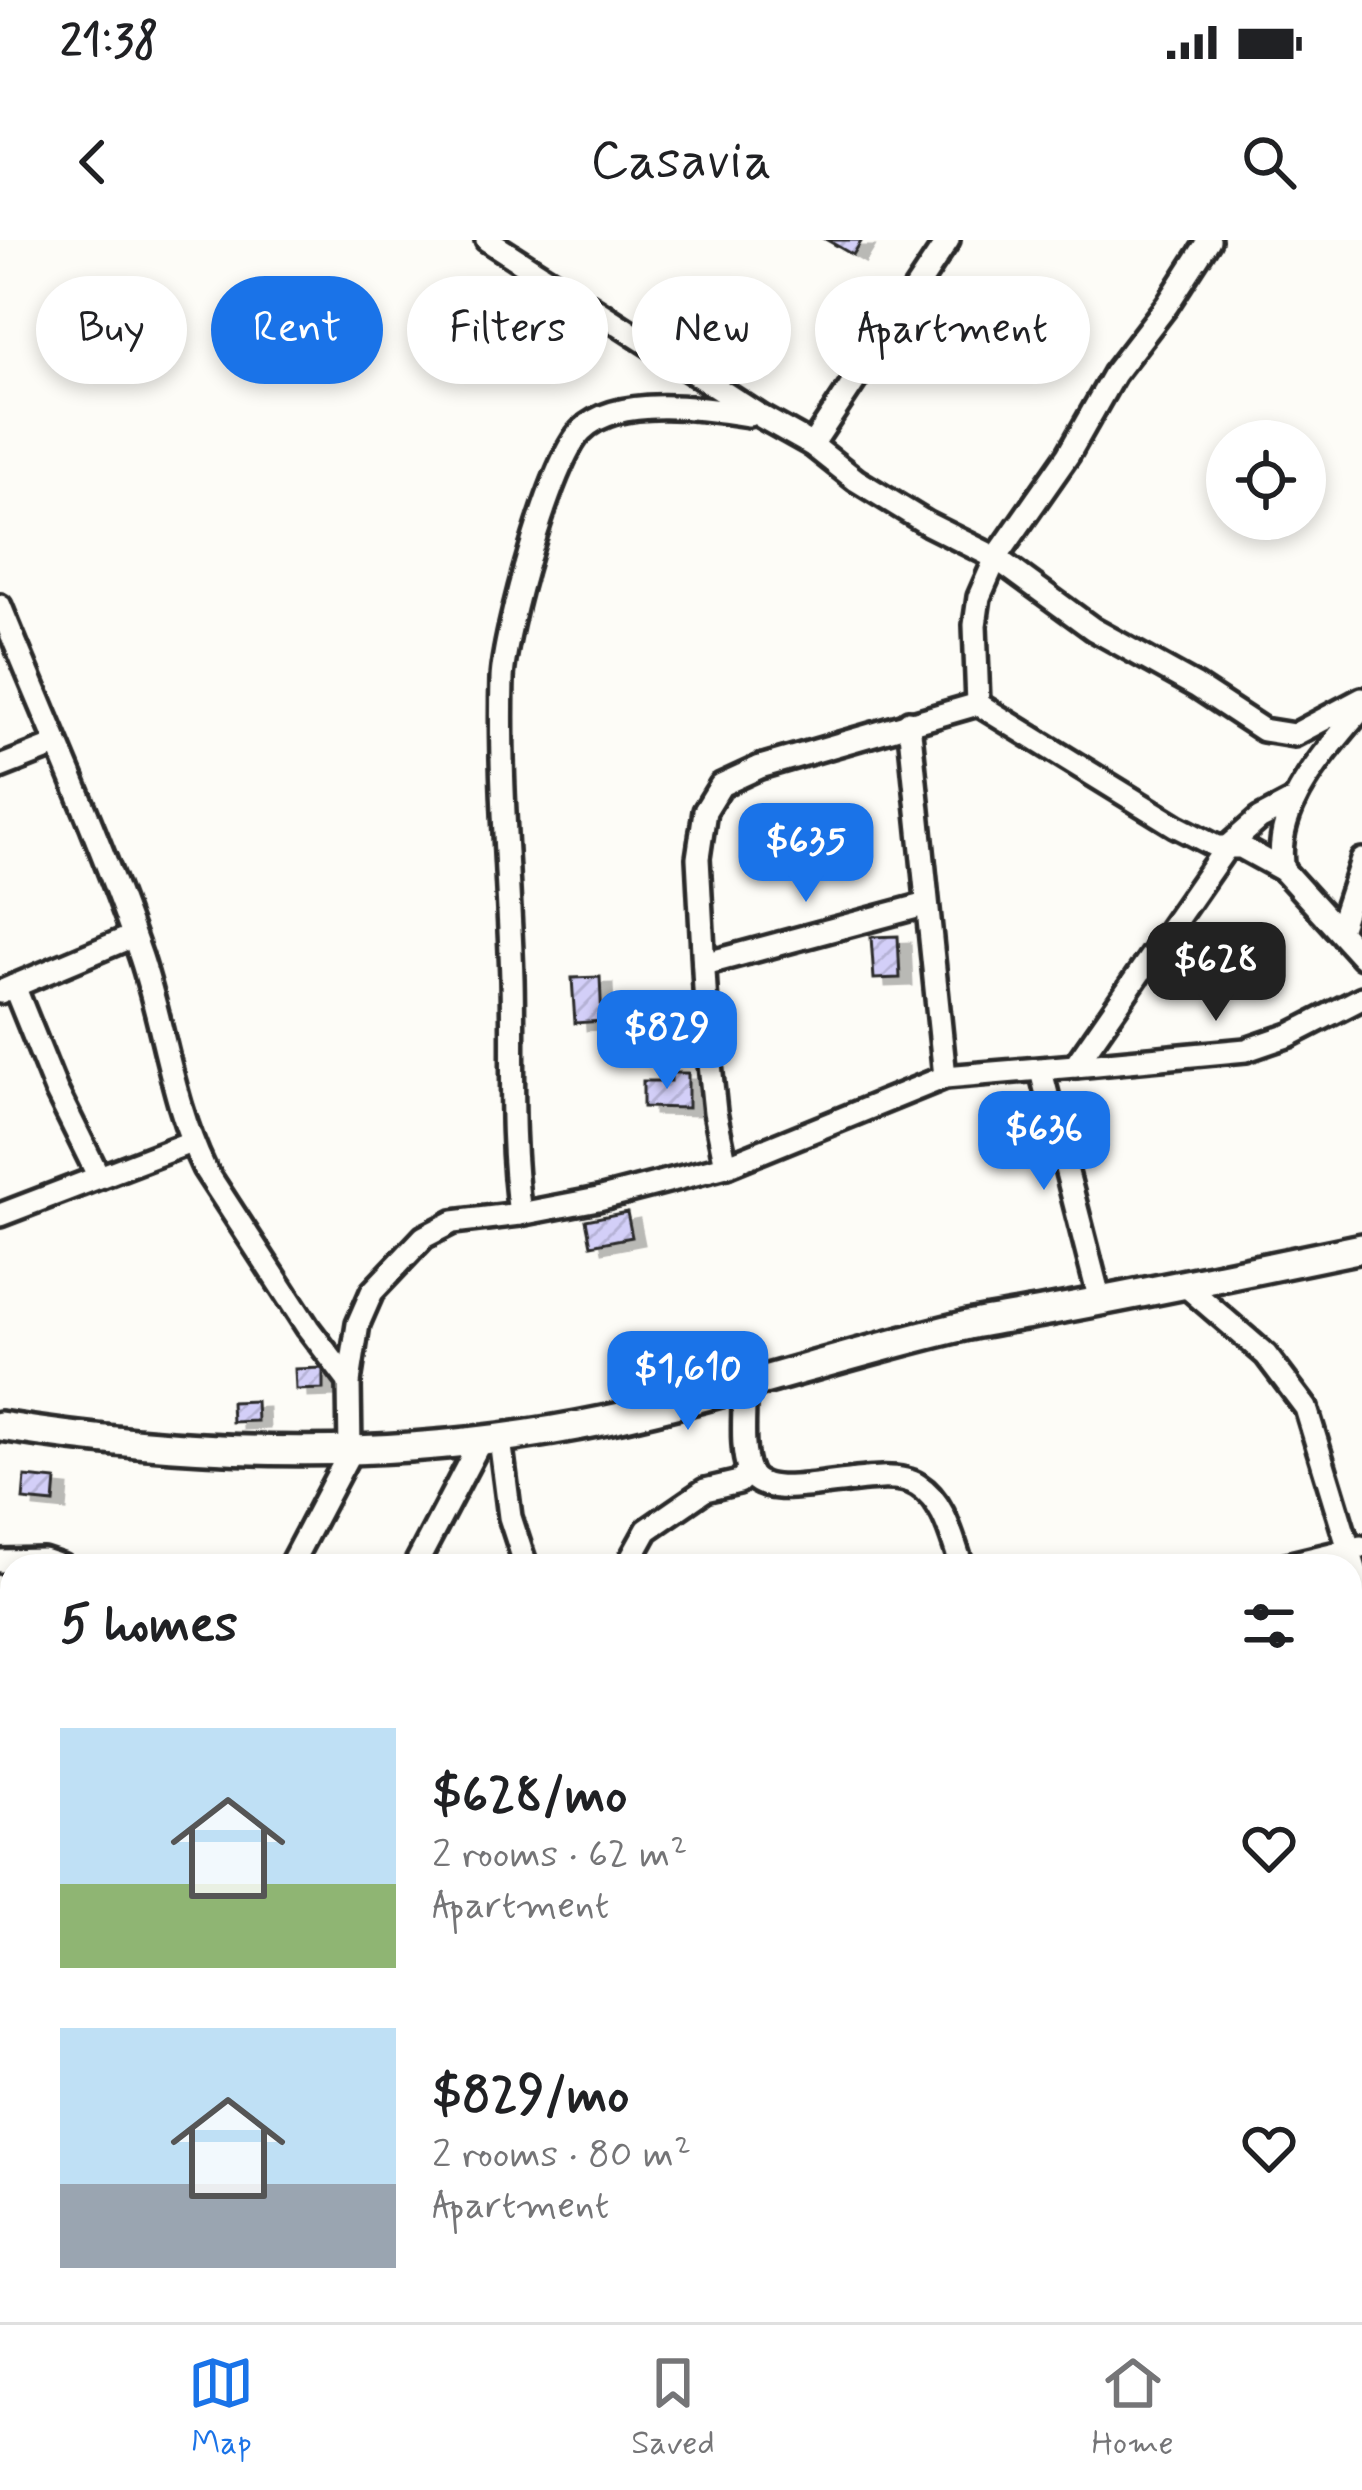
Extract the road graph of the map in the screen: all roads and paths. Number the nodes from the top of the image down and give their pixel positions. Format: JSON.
{"nodes":[{"id":1,"x":487,"y":240,"type":"edge"},
{"id":2,"x":948,"y":240,"type":"edge"},
{"id":3,"x":1209,"y":240,"type":"edge"},
{"id":4,"x":761,"y":417,"type":"junction"},
{"id":5,"x":812,"y":445,"type":"junction"},
{"id":6,"x":996,"y":558,"type":"junction"},
{"id":7,"x":0,"y":606,"type":"edge"},
{"id":8,"x":978,"y":704,"type":"junction"},
{"id":9,"x":1362,"y":704,"type":"edge"},
{"id":10,"x":909,"y":722,"type":"junction"},
{"id":11,"x":56,"y":745,"type":"junction"},
{"id":12,"x":0,"y":767,"type":"edge"},
{"id":13,"x":1295,"y":800,"type":"junction"},
{"id":14,"x":1226,"y":848,"type":"junction"},
{"id":15,"x":1362,"y":860,"type":"edge"},
{"id":16,"x":1283,"y":870,"type":"junction"},
{"id":17,"x":925,"y":905,"type":"junction"},
{"id":18,"x":1339,"y":931,"type":"junction"},
{"id":19,"x":134,"y":936,"type":"junction"},
{"id":20,"x":1362,"y":957,"type":"edge"},
{"id":21,"x":704,"y":964,"type":"junction"},
{"id":22,"x":7,"y":989,"type":"edge"},
{"id":23,"x":1362,"y":998,"type":"edge"},
{"id":24,"x":1075,"y":1066,"type":"junction"},
{"id":25,"x":1040,"y":1072,"type":"junction"},
{"id":26,"x":945,"y":1077,"type":"junction"},
{"id":27,"x":191,"y":1142,"type":"junction"},
{"id":28,"x":726,"y":1166,"type":"junction"},
{"id":29,"x":99,"y":1177,"type":"junction"},
{"id":30,"x":520,"y":1214,"type":"junction"},
{"id":31,"x":0,"y":1215,"type":"edge"},
{"id":32,"x":1362,"y":1248,"type":"edge"},
{"id":33,"x":1185,"y":1285,"type":"junction"},
{"id":34,"x":1100,"y":1301,"type":"junction"},
{"id":35,"x":349,"y":1382,"type":"junction"},
{"id":36,"x":744,"y":1387,"type":"junction"},
{"id":37,"x":0,"y":1426,"type":"edge"},
{"id":38,"x":490,"y":1440,"type":"junction"},
{"id":39,"x":350,"y":1452,"type":"junction"},
{"id":40,"x":749,"y":1470,"type":"junction"},
{"id":41,"x":1357,"y":1548,"type":"edge"},
{"id":42,"x":302,"y":1554,"type":"edge"},
{"id":43,"x":422,"y":1554,"type":"edge"},
{"id":44,"x":522,"y":1554,"type":"edge"},
{"id":45,"x":634,"y":1554,"type":"edge"},
{"id":46,"x":957,"y":1554,"type":"edge"}],
"edges":[{"from":1,"to":4,"type":"street"},
{"from":2,"to":5,"type":"street"},
{"from":3,"to":6,"type":"street"},
{"from":4,"to":5,"type":"street"},
{"from":4,"to":30,"type":"street"},
{"from":5,"to":6,"type":"street"},
{"from":6,"to":8,"type":"street"},
{"from":6,"to":9,"type":"street"},
{"from":7,"to":11,"type":"street"},
{"from":8,"to":10,"type":"street"},
{"from":8,"to":14,"type":"street"},
{"from":9,"to":13,"type":"street"},
{"from":10,"to":17,"type":"street"},
{"from":10,"to":21,"type":"street"},
{"from":11,"to":12,"type":"street"},
{"from":11,"to":19,"type":"street"},
{"from":13,"to":14,"type":"street"},
{"from":13,"to":16,"type":"street"},
{"from":14,"to":16,"type":"street"},
{"from":14,"to":24,"type":"street"},
{"from":15,"to":18,"type":"street"},
{"from":16,"to":18,"type":"street"},
{"from":17,"to":21,"type":"street"},
{"from":17,"to":26,"type":"street"},
{"from":18,"to":20,"type":"street"},
{"from":19,"to":22,"type":"street"},
{"from":19,"to":27,"type":"street"},
{"from":21,"to":28,"type":"street"},
{"from":22,"to":29,"type":"street"},
{"from":23,"to":24,"type":"street"},
{"from":24,"to":25,"type":"street"},
{"from":25,"to":26,"type":"street"},
{"from":25,"to":34,"type":"street"},
{"from":26,"to":28,"type":"street"},
{"from":27,"to":29,"type":"street"},
{"from":27,"to":35,"type":"street"},
{"from":28,"to":30,"type":"street"},
{"from":29,"to":31,"type":"street"},
{"from":30,"to":35,"type":"street"},
{"from":32,"to":33,"type":"street"},
{"from":33,"to":34,"type":"street"},
{"from":33,"to":41,"type":"street"},
{"from":34,"to":36,"type":"street"},
{"from":35,"to":39,"type":"street"},
{"from":36,"to":38,"type":"street"},
{"from":36,"to":40,"type":"street"},
{"from":37,"to":39,"type":"street"},
{"from":38,"to":39,"type":"street"},
{"from":38,"to":43,"type":"street"},
{"from":38,"to":44,"type":"street"},
{"from":39,"to":42,"type":"street"},
{"from":40,"to":45,"type":"street"},
{"from":40,"to":46,"type":"street"}]}
